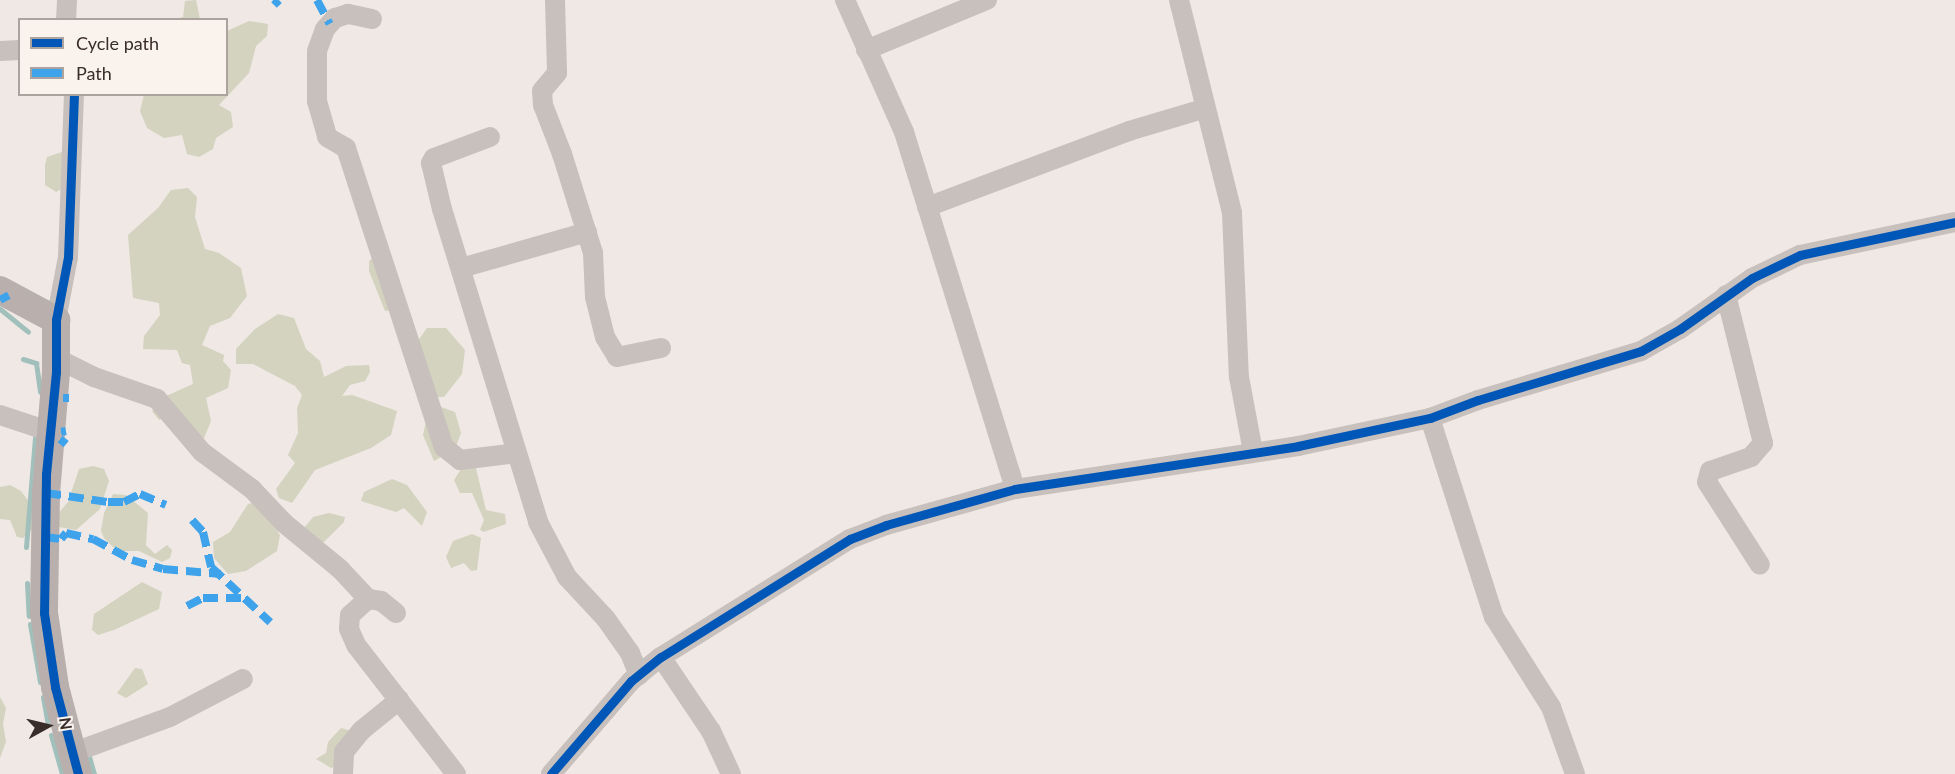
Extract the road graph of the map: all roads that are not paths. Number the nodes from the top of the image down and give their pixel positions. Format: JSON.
{"nodes":[{"id":1,"x":67,"y":0,"type":"edge"},
{"id":2,"x":555,"y":0,"type":"edge"},
{"id":3,"x":845,"y":0,"type":"edge"},
{"id":4,"x":987,"y":0,"type":"edge"},
{"id":5,"x":1179,"y":0,"type":"edge"},
{"id":6,"x":66,"y":18,"type":"edge"},
{"id":7,"x":372,"y":19,"type":"dead end"},
{"id":8,"x":18,"y":50,"type":"edge"},
{"id":9,"x":866,"y":50,"type":"junction"},
{"id":10,"x":0,"y":51,"type":"edge"},
{"id":11,"x":74,"y":96,"type":"edge"},
{"id":12,"x":1203,"y":109,"type":"junction"},
{"id":13,"x":490,"y":137,"type":"dead end"},
{"id":14,"x":927,"y":207,"type":"junction"},
{"id":15,"x":1955,"y":222,"type":"edge"},
{"id":16,"x":587,"y":232,"type":"junction"},
{"id":17,"x":461,"y":268,"type":"junction"},
{"id":18,"x":0,"y":290,"type":"edge"},
{"id":19,"x":1726,"y":295,"type":"junction"},
{"id":20,"x":56,"y":320,"type":"junction"},
{"id":21,"x":661,"y":348,"type":"dead end"},
{"id":22,"x":56,"y":357,"type":"junction"},
{"id":23,"x":0,"y":415,"type":"edge"},
{"id":24,"x":1430,"y":418,"type":"junction"},
{"id":25,"x":51,"y":432,"type":"junction"},
{"id":26,"x":1253,"y":452,"type":"junction"},
{"id":27,"x":517,"y":453,"type":"junction"},
{"id":28,"x":1015,"y":489,"type":"junction"},
{"id":29,"x":1760,"y":565,"type":"dead end"},
{"id":30,"x":368,"y":599,"type":"junction"},
{"id":31,"x":396,"y":613,"type":"dead end"},
{"id":32,"x":661,"y":657,"type":"junction"},
{"id":33,"x":639,"y":675,"type":"junction"},
{"id":34,"x":243,"y":679,"type":"dead end"},
{"id":35,"x":399,"y":700,"type":"junction"},
{"id":36,"x":75,"y":764,"type":"edge"},
{"id":37,"x":344,"y":774,"type":"edge"},
{"id":38,"x":456,"y":774,"type":"edge"},
{"id":39,"x":551,"y":774,"type":"edge"},
{"id":40,"x":731,"y":774,"type":"edge"},
{"id":41,"x":1575,"y":774,"type":"edge"}],
"edges":[{"from":1,"to":6,"type":"street"},
{"from":2,"to":16,"type":"street"},
{"from":3,"to":9,"type":"street"},
{"from":4,"to":9,"type":"street"},
{"from":5,"to":12,"type":"street"},
{"from":7,"to":27,"type":"street"},
{"from":8,"to":10,"type":"street"},
{"from":9,"to":14,"type":"street"},
{"from":11,"to":20,"type":"street"},
{"from":12,"to":14,"type":"street"},
{"from":12,"to":26,"type":"street"},
{"from":13,"to":17,"type":"street"},
{"from":14,"to":28,"type":"street"},
{"from":15,"to":19,"type":"street"},
{"from":16,"to":17,"type":"street"},
{"from":16,"to":21,"type":"street"},
{"from":17,"to":27,"type":"street"},
{"from":18,"to":20,"type":"street"},
{"from":19,"to":24,"type":"street"},
{"from":19,"to":29,"type":"street"},
{"from":20,"to":22,"type":"street"},
{"from":22,"to":25,"type":"street"},
{"from":22,"to":30,"type":"street"},
{"from":23,"to":25,"type":"street"},
{"from":24,"to":26,"type":"street"},
{"from":24,"to":41,"type":"street"},
{"from":25,"to":36,"type":"street"},
{"from":26,"to":28,"type":"street"},
{"from":27,"to":33,"type":"street"},
{"from":28,"to":32,"type":"street"},
{"from":30,"to":31,"type":"street"},
{"from":30,"to":35,"type":"street"},
{"from":32,"to":33,"type":"street"},
{"from":32,"to":40,"type":"street"},
{"from":33,"to":39,"type":"street"},
{"from":34,"to":36,"type":"street"},
{"from":35,"to":37,"type":"street"},
{"from":35,"to":38,"type":"street"}]}
